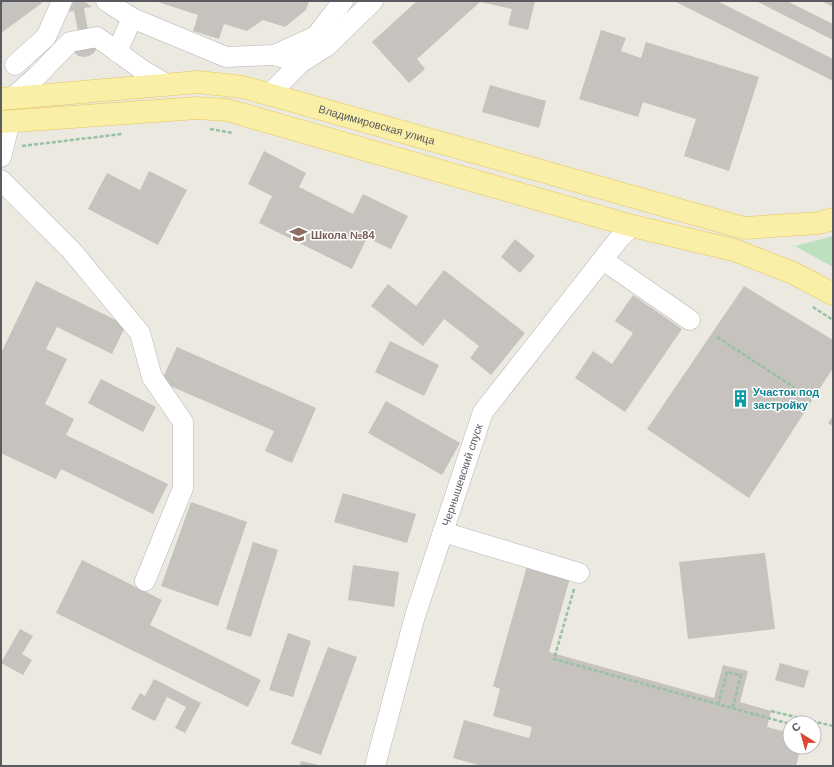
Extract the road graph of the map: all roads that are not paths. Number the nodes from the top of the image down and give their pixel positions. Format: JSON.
{"nodes":[{"id":1,"x":62,"y":1,"type":"edge"},
{"id":2,"x":106,"y":1,"type":"edge"},
{"id":3,"x":343,"y":1,"type":"edge"},
{"id":4,"x":373,"y":1,"type":"edge"},
{"id":5,"x":132,"y":18,"type":"junction"},
{"id":6,"x":117,"y":52,"type":"junction"},
{"id":7,"x":274,"y":56,"type":"junction"},
{"id":8,"x":300,"y":63,"type":"junction"},
{"id":9,"x":15,"y":66,"type":"dead end"},
{"id":10,"x":168,"y":85,"type":"junction"},
{"id":11,"x":270,"y":94,"type":"junction"},
{"id":12,"x":6,"y":99,"type":"edge"},
{"id":13,"x":5,"y":122,"type":"edge"},
{"id":14,"x":2,"y":153,"type":"edge"},
{"id":15,"x":1,"y":180,"type":"edge"},
{"id":16,"x":833,"y":219,"type":"edge"},
{"id":17,"x":632,"y":226,"type":"junction"},
{"id":18,"x":602,"y":260,"type":"junction"},
{"id":19,"x":833,"y":294,"type":"edge"},
{"id":20,"x":690,"y":320,"type":"dead end"},
{"id":21,"x":443,"y":532,"type":"junction"},
{"id":22,"x":578,"y":572,"type":"road end"},
{"id":23,"x":145,"y":581,"type":"dead end"},
{"id":24,"x":375,"y":766,"type":"edge"}],
"edges":[{"from":1,"to":9,"type":"street"},
{"from":2,"to":5,"type":"street"},
{"from":3,"to":7,"type":"street"},
{"from":4,"to":8,"type":"street"},
{"from":5,"to":6,"type":"street"},
{"from":5,"to":7,"type":"street"},
{"from":6,"to":10,"type":"street"},
{"from":6,"to":12,"type":"street"},
{"from":7,"to":8,"type":"street"},
{"from":8,"to":11,"type":"street"},
{"from":10,"to":11,"type":"main road","name":"Владимировская улица"},
{"from":10,"to":12,"type":"main road","name":"Владимировская улица"},
{"from":11,"to":16,"type":"main road","name":"Владимировская улица"},
{"from":13,"to":14,"type":"street"},
{"from":13,"to":17,"type":"main road"},
{"from":15,"to":23,"type":"street"},
{"from":17,"to":18,"type":"street","name":"Чернышевский спуск"},
{"from":17,"to":19,"type":"main road"},
{"from":18,"to":20,"type":"street"},
{"from":18,"to":21,"type":"street","name":"Чернышевский спуск"},
{"from":21,"to":22,"type":"street"},
{"from":21,"to":24,"type":"street","name":"Чернышевский спуск"}]}
